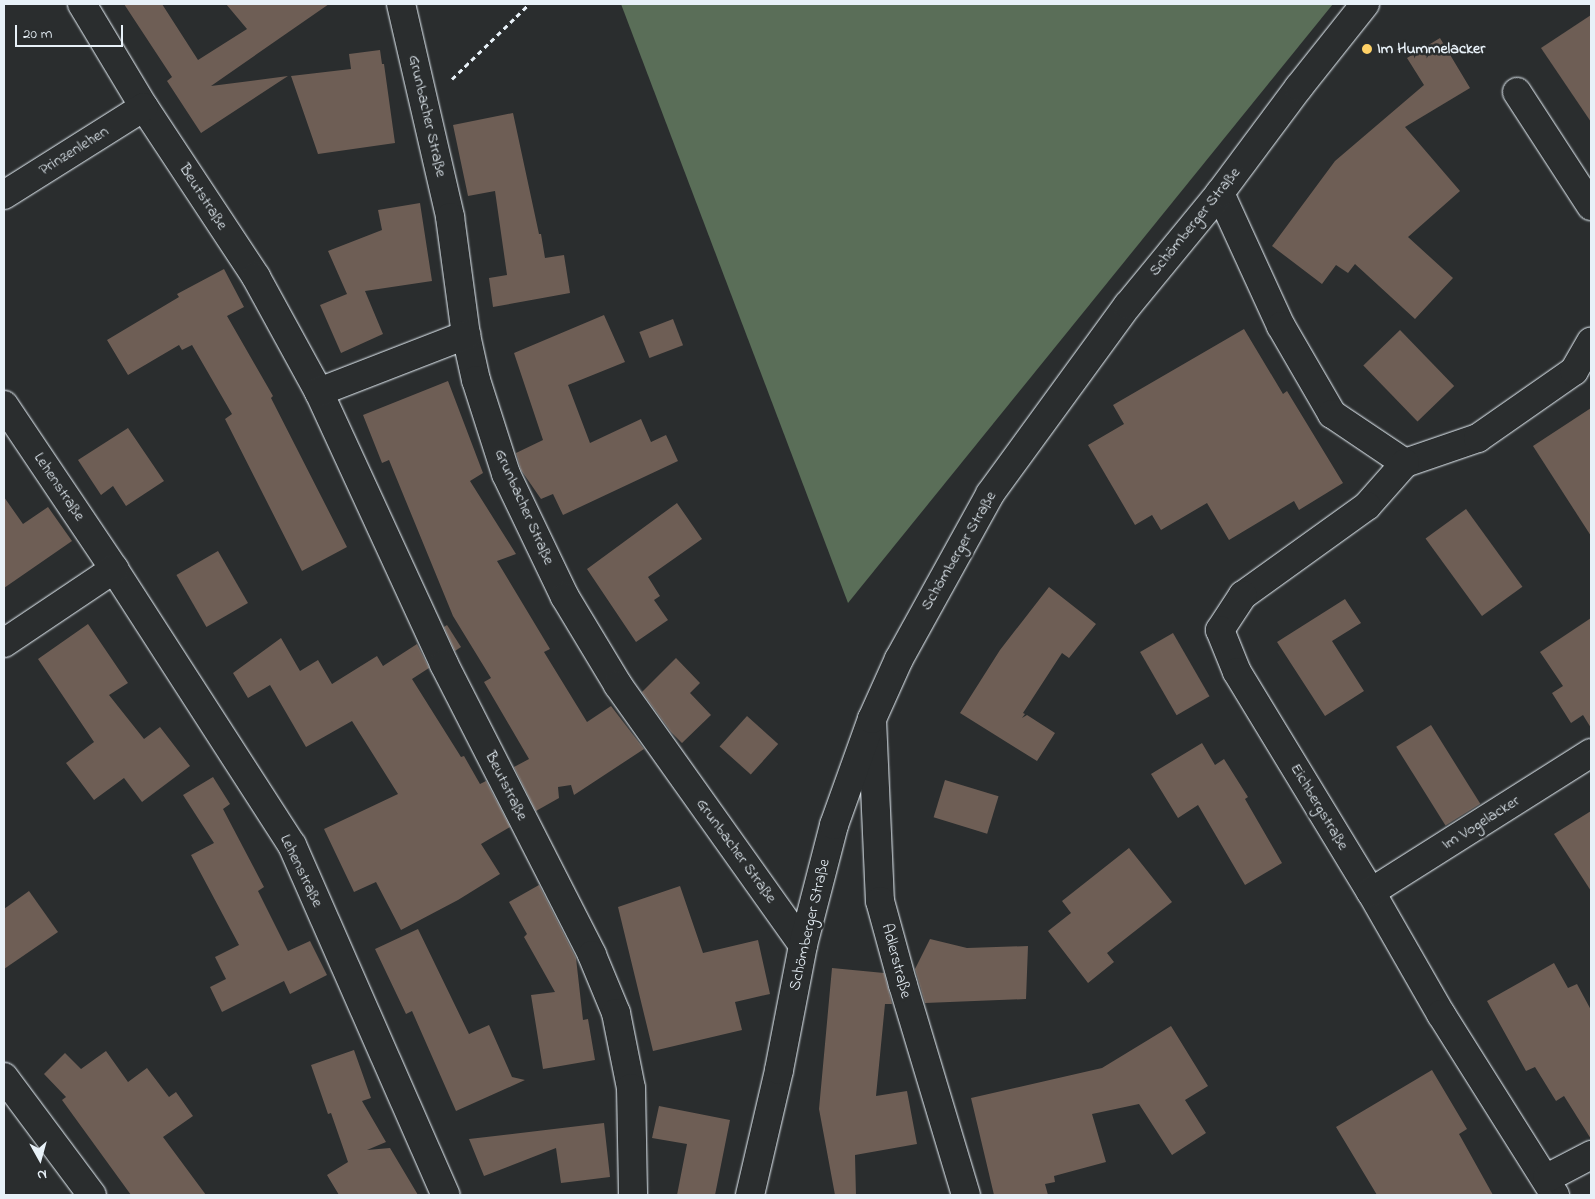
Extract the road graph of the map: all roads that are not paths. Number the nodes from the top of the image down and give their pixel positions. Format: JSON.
{"nodes":[{"id":1,"x":82,"y":4,"type":"edge"},
{"id":2,"x":401,"y":4,"type":"edge"},
{"id":3,"x":1365,"y":4,"type":"edge"},
{"id":4,"x":1517,"y":92,"type":"dead end"},
{"id":5,"x":144,"y":107,"type":"junction"},
{"id":6,"x":1220,"y":193,"type":"junction"},
{"id":7,"x":4,"y":195,"type":"edge"},
{"id":8,"x":1591,"y":206,"type":"edge"},
{"id":9,"x":466,"y":334,"type":"junction"},
{"id":10,"x":1591,"y":342,"type":"edge"},
{"id":11,"x":319,"y":392,"type":"junction"},
{"id":12,"x":4,"y":406,"type":"edge"},
{"id":13,"x":1405,"y":462,"type":"junction"},
{"id":14,"x":114,"y":569,"type":"junction"},
{"id":15,"x":4,"y":643,"type":"edge"},
{"id":16,"x":872,"y":719,"type":"junction"},
{"id":17,"x":1591,"y":753,"type":"edge"},
{"id":18,"x":1371,"y":892,"type":"junction"},
{"id":19,"x":803,"y":944,"type":"junction"},
{"id":20,"x":4,"y":1076,"type":"edge"},
{"id":21,"x":1591,"y":1155,"type":"edge"},
{"id":22,"x":1551,"y":1187,"type":"edge"},
{"id":23,"x":92,"y":1195,"type":"edge"},
{"id":24,"x":446,"y":1195,"type":"edge"},
{"id":25,"x":633,"y":1195,"type":"edge"},
{"id":26,"x":750,"y":1195,"type":"edge"},
{"id":27,"x":966,"y":1195,"type":"edge"}],
"edges":[{"from":1,"to":5,"type":"street","name":"Beutstraße"},
{"from":2,"to":9,"type":"street","name":"Grunbacher Straße"},
{"from":3,"to":6,"type":"street","name":"Schömberger Straße"},
{"from":4,"to":8,"type":"street"},
{"from":5,"to":7,"type":"street","name":"Prinzenlehen"},
{"from":5,"to":11,"type":"street","name":"Beutstraße"},
{"from":6,"to":13,"type":"street"},
{"from":6,"to":16,"type":"street","name":"Schömberger Straße"},
{"from":9,"to":11,"type":"street"},
{"from":9,"to":19,"type":"street","name":"Grunbacher Straße"},
{"from":10,"to":13,"type":"street"},
{"from":11,"to":25,"type":"street","name":"Beutstraße"},
{"from":12,"to":14,"type":"street","name":"Lehenstraße"},
{"from":13,"to":18,"type":"street","name":"Eichbergstraße"},
{"from":14,"to":15,"type":"street"},
{"from":14,"to":24,"type":"street","name":"Lehenstraße"},
{"from":16,"to":19,"type":"street","name":"Schömberger Straße"},
{"from":16,"to":27,"type":"street","name":"Adlerstraße"},
{"from":17,"to":18,"type":"street","name":"Im Vogelacker"},
{"from":18,"to":22,"type":"street","name":"Eichbergstraße"},
{"from":19,"to":26,"type":"street","name":"Schömberger Straße"},
{"from":20,"to":23,"type":"street"},
{"from":21,"to":22,"type":"street"}]}
